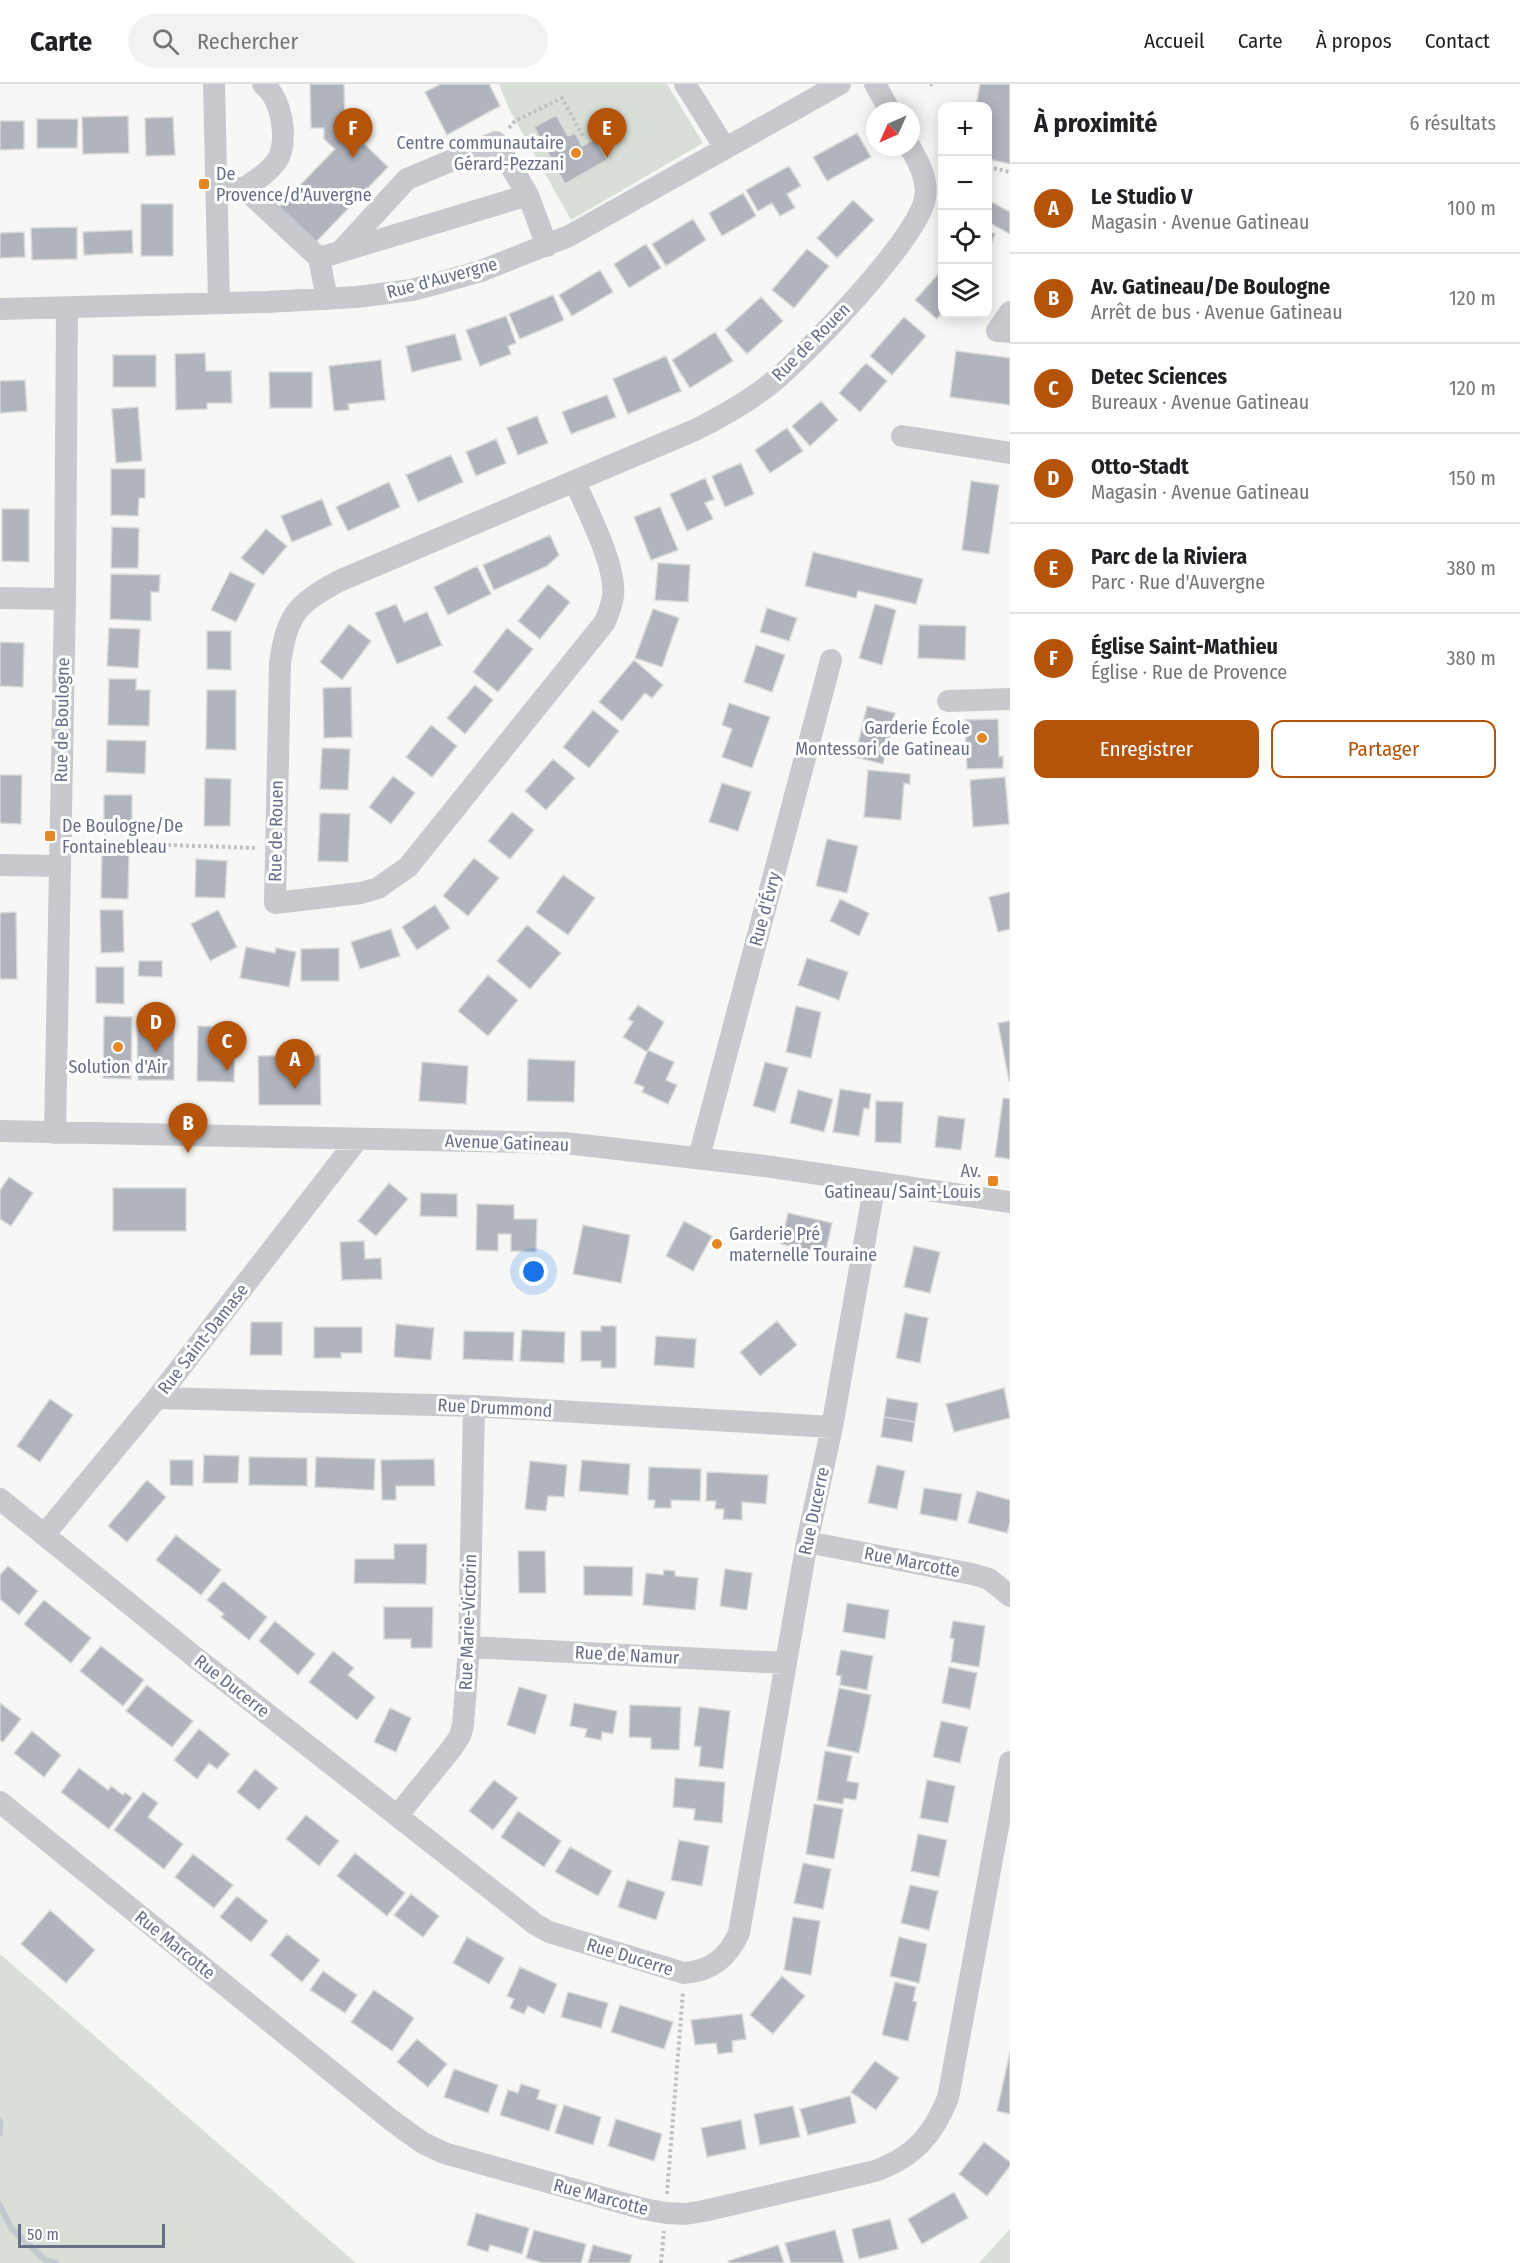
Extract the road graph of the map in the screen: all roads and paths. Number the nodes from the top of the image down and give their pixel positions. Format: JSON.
{"nodes":[{"id":1,"x":214,"y":84,"type":"edge"},
{"id":2,"x":263,"y":84,"type":"edge"},
{"id":3,"x":685,"y":84,"type":"edge"},
{"id":4,"x":840,"y":84,"type":"edge"},
{"id":5,"x":875,"y":84,"type":"edge"},
{"id":6,"x":885,"y":102,"type":"edge"},
{"id":7,"x":584,"y":138,"type":"dead end"},
{"id":8,"x":496,"y":142,"type":"junction"},
{"id":9,"x":725,"y":148,"type":"junction"},
{"id":10,"x":915,"y":156,"type":"edge"},
{"id":11,"x":992,"y":168,"type":"edge"},
{"id":12,"x":1010,"y":172,"type":"edge"},
{"id":13,"x":244,"y":188,"type":"junction"},
{"id":14,"x":218,"y":189,"type":"junction"},
{"id":15,"x":528,"y":195,"type":"junction"},
{"id":16,"x":547,"y":246,"type":"junction"},
{"id":17,"x":329,"y":255,"type":"junction"},
{"id":18,"x":327,"y":299,"type":"junction"},
{"id":19,"x":219,"y":303,"type":"junction"},
{"id":20,"x":67,"y":308,"type":"junction"},
{"id":21,"x":0,"y":309,"type":"edge"},
{"id":22,"x":1010,"y":312,"type":"edge"},
{"id":23,"x":1010,"y":332,"type":"edge"},
{"id":24,"x":902,"y":436,"type":"dead end"},
{"id":25,"x":1010,"y":453,"type":"edge"},
{"id":26,"x":575,"y":482,"type":"junction"},
{"id":27,"x":0,"y":598,"type":"edge"},
{"id":28,"x":65,"y":599,"type":"junction"},
{"id":29,"x":831,"y":660,"type":"dead end"},
{"id":30,"x":1010,"y":699,"type":"edge"},
{"id":31,"x":948,"y":701,"type":"dead end"},
{"id":32,"x":60,"y":841,"type":"junction"},
{"id":33,"x":276,"y":849,"type":"junction"},
{"id":34,"x":0,"y":865,"type":"edge"},
{"id":35,"x":59,"y":866,"type":"junction"},
{"id":36,"x":0,"y":1131,"type":"edge"},
{"id":37,"x":55,"y":1133,"type":"junction"},
{"id":38,"x":357,"y":1140,"type":"junction"},
{"id":39,"x":699,"y":1157,"type":"junction"},
{"id":40,"x":875,"y":1183,"type":"junction"},
{"id":41,"x":1010,"y":1202,"type":"edge"},
{"id":42,"x":157,"y":1398,"type":"junction"},
{"id":43,"x":474,"y":1406,"type":"junction"},
{"id":44,"x":832,"y":1426,"type":"junction"},
{"id":45,"x":0,"y":1499,"type":"edge"},
{"id":46,"x":44,"y":1535,"type":"junction"},
{"id":47,"x":807,"y":1542,"type":"junction"},
{"id":48,"x":1010,"y":1596,"type":"edge"},
{"id":49,"x":469,"y":1647,"type":"junction"},
{"id":50,"x":785,"y":1663,"type":"junction"},
{"id":51,"x":1010,"y":1762,"type":"edge"},
{"id":52,"x":0,"y":1802,"type":"edge"},
{"id":53,"x":397,"y":1816,"type":"junction"},
{"id":54,"x":684,"y":1973,"type":"junction"},
{"id":55,"x":666,"y":2213,"type":"junction"},
{"id":56,"x":661,"y":2263,"type":"edge"}],
"edges":[{"from":1,"to":14,"type":"street"},
{"from":2,"to":13,"type":"street"},
{"from":3,"to":9,"type":"street"},
{"from":4,"to":9,"type":"street","name":"Rue d'Auvergne"},
{"from":5,"to":6,"type":"street"},
{"from":7,"to":8,"type":"path"},
{"from":8,"to":15,"type":"street"},
{"from":8,"to":17,"type":"street"},
{"from":9,"to":16,"type":"street","name":"Rue d'Auvergne"},
{"from":10,"to":26,"type":"street","name":"Rue de Rouen"},
{"from":11,"to":12,"type":"path"},
{"from":13,"to":14,"type":"street"},
{"from":13,"to":17,"type":"street"},
{"from":14,"to":19,"type":"street"},
{"from":15,"to":16,"type":"street"},
{"from":15,"to":17,"type":"street"},
{"from":16,"to":18,"type":"street","name":"Rue d'Auvergne"},
{"from":17,"to":18,"type":"street"},
{"from":18,"to":19,"type":"street","name":"Rue d'Auvergne"},
{"from":19,"to":20,"type":"street","name":"Rue d'Auvergne"},
{"from":20,"to":21,"type":"street","name":"Rue d'Auvergne"},
{"from":20,"to":28,"type":"street","name":"Rue de Boulogne"},
{"from":22,"to":23,"type":"street"},
{"from":24,"to":25,"type":"street"},
{"from":26,"to":33,"type":"street","name":"Rue de Rouen"},
{"from":26,"to":33,"type":"street","name":"Rue de Rouen"},
{"from":27,"to":28,"type":"street"},
{"from":28,"to":32,"type":"street","name":"Rue de Boulogne"},
{"from":29,"to":39,"type":"street","name":"Rue d'Évry"},
{"from":30,"to":31,"type":"street"},
{"from":32,"to":33,"type":"path"},
{"from":32,"to":35,"type":"street","name":"Rue de Boulogne"},
{"from":34,"to":35,"type":"street"},
{"from":35,"to":37,"type":"street","name":"Rue de Boulogne"},
{"from":36,"to":37,"type":"street","name":"Avenue Gatineau"},
{"from":37,"to":38,"type":"street","name":"Avenue Gatineau"},
{"from":38,"to":39,"type":"street","name":"Avenue Gatineau"},
{"from":38,"to":42,"type":"street","name":"Rue Saint-Damase"},
{"from":39,"to":40,"type":"street","name":"Avenue Gatineau"},
{"from":40,"to":41,"type":"street","name":"Avenue Gatineau"},
{"from":40,"to":44,"type":"street","name":"Rue Ducerre"},
{"from":42,"to":43,"type":"street","name":"Rue Drummond"},
{"from":42,"to":46,"type":"street","name":"Rue Saint-Damase"},
{"from":43,"to":44,"type":"street","name":"Rue Drummond"},
{"from":43,"to":49,"type":"street","name":"Rue Marie-Victorin"},
{"from":44,"to":47,"type":"street","name":"Rue Ducerre"},
{"from":45,"to":46,"type":"street","name":"Rue Ducerre"},
{"from":46,"to":53,"type":"street","name":"Rue Ducerre"},
{"from":47,"to":48,"type":"street","name":"Rue Marcotte"},
{"from":47,"to":50,"type":"street","name":"Rue Ducerre"},
{"from":49,"to":50,"type":"street","name":"Rue de Namur"},
{"from":49,"to":53,"type":"street","name":"Rue Marie-Victorin"},
{"from":50,"to":54,"type":"street","name":"Rue Ducerre"},
{"from":51,"to":55,"type":"street","name":"Rue Marcotte"},
{"from":52,"to":55,"type":"street","name":"Rue Marcotte"},
{"from":53,"to":54,"type":"street","name":"Rue Ducerre"},
{"from":54,"to":55,"type":"path"},
{"from":55,"to":56,"type":"path"}]}
